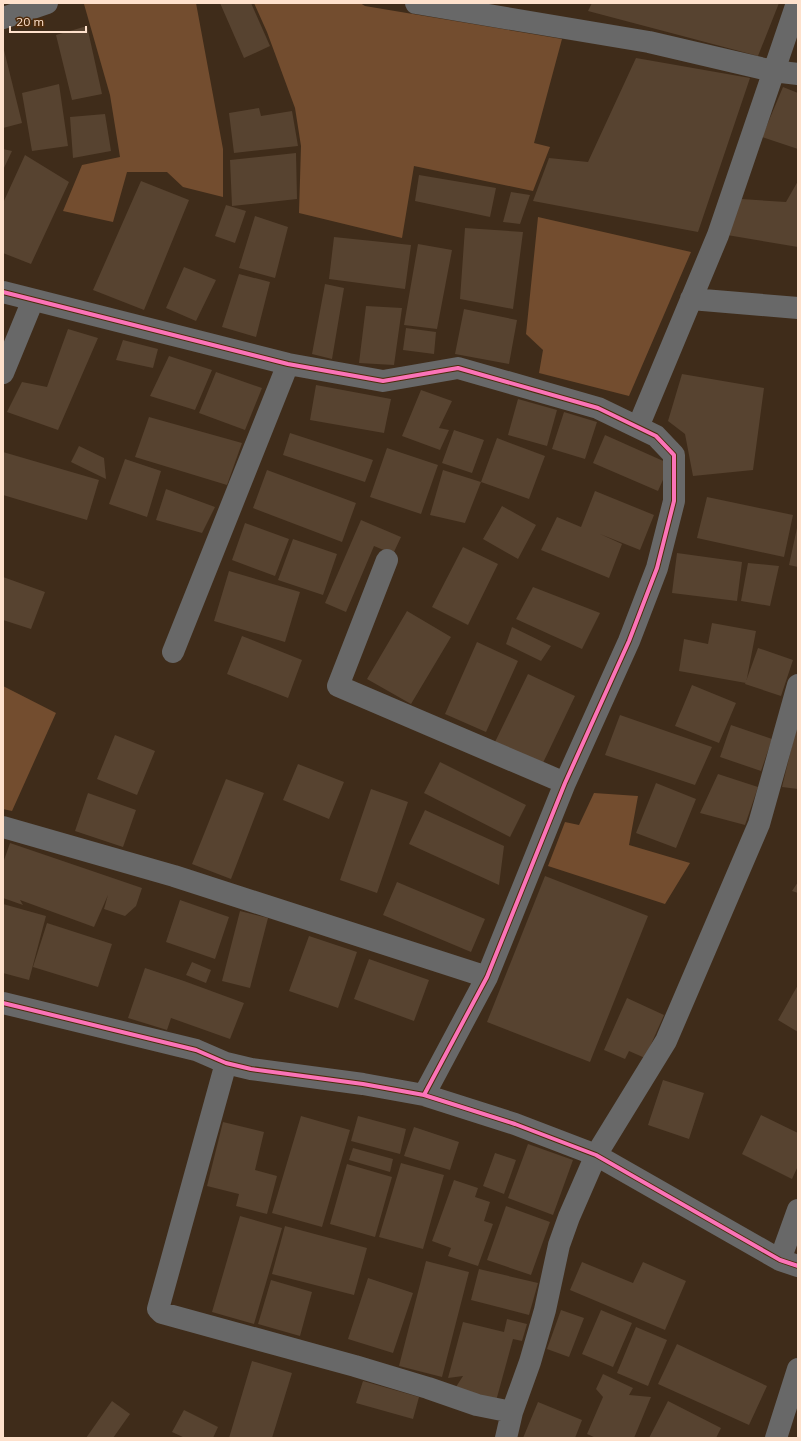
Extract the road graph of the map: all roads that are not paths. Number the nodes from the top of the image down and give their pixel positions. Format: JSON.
{"nodes":[{"id":1,"x":47,"y":3,"type":"edge"},
{"id":2,"x":416,"y":3,"type":"edge"},
{"id":3,"x":797,"y":3,"type":"edge"},
{"id":4,"x":3,"y":18,"type":"edge"},
{"id":5,"x":774,"y":71,"type":"junction"},
{"id":6,"x":798,"y":74,"type":"edge"},
{"id":7,"x":3,"y":292,"type":"edge"},
{"id":8,"x":692,"y":299,"type":"junction"},
{"id":9,"x":32,"y":300,"type":"junction"},
{"id":10,"x":798,"y":308,"type":"edge"},
{"id":11,"x":288,"y":364,"type":"junction"},
{"id":12,"x":3,"y":373,"type":"edge"},
{"id":13,"x":638,"y":427,"type":"junction"},
{"id":14,"x":387,"y":560,"type":"dead end"},
{"id":15,"x":173,"y":652,"type":"dead end"},
{"id":16,"x":798,"y":685,"type":"edge"},
{"id":17,"x":565,"y":784,"type":"junction"},
{"id":18,"x":3,"y":827,"type":"edge"},
{"id":19,"x":487,"y":977,"type":"junction"},
{"id":20,"x":3,"y":1003,"type":"edge"},
{"id":21,"x":226,"y":1063,"type":"junction"},
{"id":22,"x":424,"y":1095,"type":"junction"},
{"id":23,"x":596,"y":1155,"type":"junction"},
{"id":24,"x":798,"y":1210,"type":"edge"},
{"id":25,"x":789,"y":1263,"type":"edge"},
{"id":26,"x":798,"y":1369,"type":"edge"},
{"id":27,"x":512,"y":1412,"type":"junction"},
{"id":28,"x":506,"y":1438,"type":"edge"},
{"id":29,"x":776,"y":1438,"type":"edge"}],
"edges":[{"from":1,"to":4,"type":"street"},
{"from":2,"to":5,"type":"street"},
{"from":3,"to":5,"type":"street"},
{"from":5,"to":6,"type":"street"},
{"from":5,"to":8,"type":"street"},
{"from":7,"to":9,"type":"street"},
{"from":8,"to":10,"type":"street"},
{"from":8,"to":13,"type":"street"},
{"from":9,"to":11,"type":"street"},
{"from":9,"to":12,"type":"street"},
{"from":11,"to":13,"type":"street"},
{"from":11,"to":15,"type":"street"},
{"from":13,"to":17,"type":"street"},
{"from":14,"to":17,"type":"street"},
{"from":16,"to":23,"type":"street"},
{"from":17,"to":19,"type":"street"},
{"from":18,"to":19,"type":"street"},
{"from":19,"to":22,"type":"street"},
{"from":20,"to":21,"type":"street"},
{"from":21,"to":22,"type":"street"},
{"from":21,"to":27,"type":"street"},
{"from":22,"to":23,"type":"street"},
{"from":23,"to":25,"type":"street"},
{"from":23,"to":27,"type":"street"},
{"from":24,"to":25,"type":"street"},
{"from":26,"to":29,"type":"street"},
{"from":27,"to":28,"type":"street"}]}
